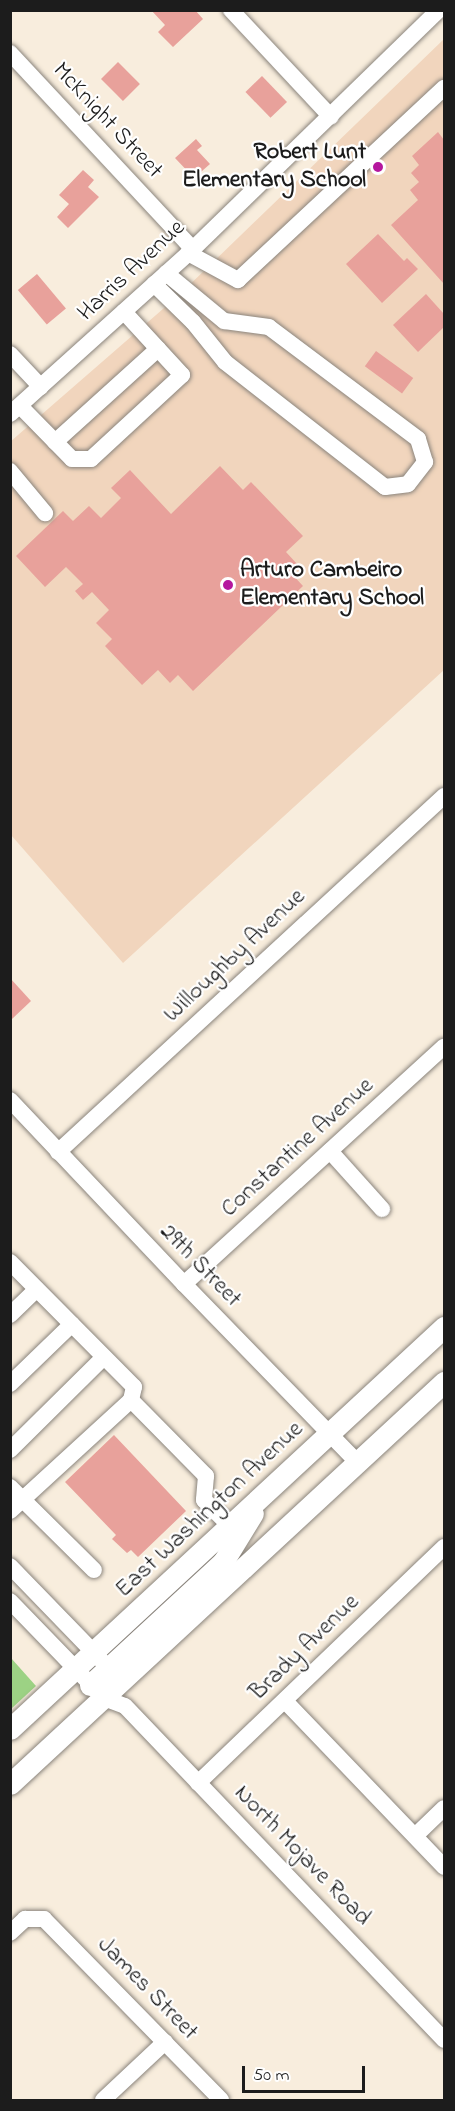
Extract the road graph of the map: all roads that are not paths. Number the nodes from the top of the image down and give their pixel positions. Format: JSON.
{"nodes":[{"id":1,"x":231,"y":10,"type":"edge"},
{"id":2,"x":439,"y":10,"type":"edge"},
{"id":3,"x":10,"y":53,"type":"edge"},
{"id":4,"x":444,"y":88,"type":"edge"},
{"id":5,"x":331,"y":117,"type":"junction"},
{"id":6,"x":190,"y":251,"type":"junction"},
{"id":7,"x":160,"y":278,"type":"junction"},
{"id":8,"x":124,"y":312,"type":"junction"},
{"id":9,"x":158,"y":349,"type":"junction"},
{"id":10,"x":10,"y":354,"type":"edge"},
{"id":11,"x":42,"y":387,"type":"junction"},
{"id":12,"x":15,"y":410,"type":"edge"},
{"id":13,"x":55,"y":442,"type":"junction"},
{"id":14,"x":10,"y":471,"type":"edge"},
{"id":15,"x":45,"y":513,"type":"dead end"},
{"id":16,"x":444,"y":796,"type":"edge"},
{"id":17,"x":444,"y":1047,"type":"edge"},
{"id":18,"x":10,"y":1100,"type":"edge"},
{"id":19,"x":330,"y":1151,"type":"junction"},
{"id":20,"x":58,"y":1152,"type":"junction"},
{"id":21,"x":382,"y":1209,"type":"dead end"},
{"id":22,"x":10,"y":1262,"type":"edge"},
{"id":23,"x":184,"y":1284,"type":"junction"},
{"id":24,"x":37,"y":1289,"type":"junction"},
{"id":25,"x":10,"y":1315,"type":"edge"},
{"id":26,"x":72,"y":1324,"type":"junction"},
{"id":27,"x":444,"y":1327,"type":"edge"},
{"id":28,"x":104,"y":1357,"type":"junction"},
{"id":29,"x":444,"y":1382,"type":"edge"},
{"id":30,"x":10,"y":1384,"type":"edge"},
{"id":31,"x":131,"y":1400,"type":"junction"},
{"id":32,"x":329,"y":1434,"type":"junction"},
{"id":33,"x":10,"y":1450,"type":"edge"},
{"id":34,"x":358,"y":1463,"type":"junction"},
{"id":35,"x":10,"y":1487,"type":"edge"},
{"id":36,"x":262,"y":1497,"type":"junction"},
{"id":37,"x":23,"y":1499,"type":"junction"},
{"id":38,"x":10,"y":1511,"type":"edge"},
{"id":39,"x":230,"y":1527,"type":"junction"},
{"id":40,"x":444,"y":1547,"type":"edge"},
{"id":41,"x":10,"y":1566,"type":"edge"},
{"id":42,"x":94,"y":1570,"type":"dead end"},
{"id":43,"x":10,"y":1601,"type":"edge"},
{"id":44,"x":94,"y":1652,"type":"junction"},
{"id":45,"x":115,"y":1674,"type":"junction"},
{"id":46,"x":90,"y":1684,"type":"junction"},
{"id":47,"x":285,"y":1701,"type":"junction"},
{"id":48,"x":125,"y":1706,"type":"junction"},
{"id":49,"x":10,"y":1730,"type":"edge"},
{"id":50,"x":198,"y":1783,"type":"junction"},
{"id":51,"x":10,"y":1784,"type":"edge"},
{"id":52,"x":444,"y":1808,"type":"edge"},
{"id":53,"x":415,"y":1836,"type":"junction"},
{"id":54,"x":444,"y":1867,"type":"edge"},
{"id":55,"x":10,"y":1933,"type":"edge"},
{"id":56,"x":444,"y":2040,"type":"edge"},
{"id":57,"x":165,"y":2042,"type":"junction"},
{"id":58,"x":103,"y":2100,"type":"edge"},
{"id":59,"x":221,"y":2100,"type":"edge"}],
"edges":[{"from":1,"to":5,"type":"street"},
{"from":2,"to":5,"type":"street","name":"Harris Avenue"},
{"from":3,"to":6,"type":"street","name":"McKnight Street"},
{"from":4,"to":6,"type":"street","name":"McKnight Street"},
{"from":5,"to":6,"type":"street","name":"Harris Avenue"},
{"from":6,"to":7,"type":"street","name":"Harris Avenue"},
{"from":7,"to":7,"type":"street"},
{"from":7,"to":8,"type":"street","name":"Harris Avenue"},
{"from":8,"to":9,"type":"street"},
{"from":8,"to":11,"type":"street","name":"Harris Avenue"},
{"from":9,"to":13,"type":"street"},
{"from":9,"to":13,"type":"street"},
{"from":10,"to":11,"type":"street"},
{"from":11,"to":12,"type":"street","name":"Harris Avenue"},
{"from":12,"to":13,"type":"street"},
{"from":14,"to":15,"type":"street"},
{"from":16,"to":20,"type":"street","name":"Willoughby Avenue"},
{"from":17,"to":19,"type":"street","name":"Constantine Avenue"},
{"from":18,"to":20,"type":"street","name":"29th Street"},
{"from":19,"to":21,"type":"street"},
{"from":19,"to":23,"type":"street","name":"Constantine Avenue"},
{"from":20,"to":23,"type":"street","name":"29th Street"},
{"from":22,"to":24,"type":"street"},
{"from":23,"to":32,"type":"street","name":"29th Street"},
{"from":24,"to":25,"type":"street"},
{"from":24,"to":26,"type":"street"},
{"from":26,"to":28,"type":"street"},
{"from":26,"to":30,"type":"street"},
{"from":27,"to":32,"type":"main road","name":"East Washington Avenue"},
{"from":28,"to":31,"type":"street"},
{"from":28,"to":33,"type":"street"},
{"from":29,"to":34,"type":"main road","name":"East Washington Avenue"},
{"from":31,"to":37,"type":"street"},
{"from":31,"to":39,"type":"street"},
{"from":32,"to":34,"type":"street","name":"29th Street"},
{"from":32,"to":36,"type":"main road","name":"East Washington Avenue"},
{"from":34,"to":45,"type":"main road","name":"East Washington Avenue"},
{"from":35,"to":37,"type":"street"},
{"from":36,"to":39,"type":"main road","name":"East Washington Avenue"},
{"from":36,"to":45,"type":"main road"},
{"from":37,"to":38,"type":"street"},
{"from":37,"to":42,"type":"street"},
{"from":39,"to":44,"type":"main road","name":"East Washington Avenue"},
{"from":40,"to":47,"type":"street","name":"Brady Avenue"},
{"from":41,"to":44,"type":"street"},
{"from":43,"to":46,"type":"street","name":"North Mojave Road"},
{"from":44,"to":45,"type":"street"},
{"from":44,"to":46,"type":"main road","name":"East Washington Avenue"},
{"from":45,"to":46,"type":"main road","name":"East Washington Avenue"},
{"from":45,"to":48,"type":"street"},
{"from":46,"to":48,"type":"street","name":"North Mojave Road"},
{"from":46,"to":49,"type":"main road","name":"East Washington Avenue"},
{"from":46,"to":51,"type":"main road","name":"East Washington Avenue"},
{"from":47,"to":50,"type":"street","name":"Brady Avenue"},
{"from":47,"to":53,"type":"street"},
{"from":48,"to":50,"type":"street","name":"North Mojave Road"},
{"from":50,"to":56,"type":"street","name":"North Mojave Road"},
{"from":52,"to":53,"type":"street"},
{"from":53,"to":54,"type":"street"},
{"from":55,"to":57,"type":"street","name":"James Street"},
{"from":57,"to":58,"type":"street"},
{"from":57,"to":59,"type":"street","name":"James Street"}]}
